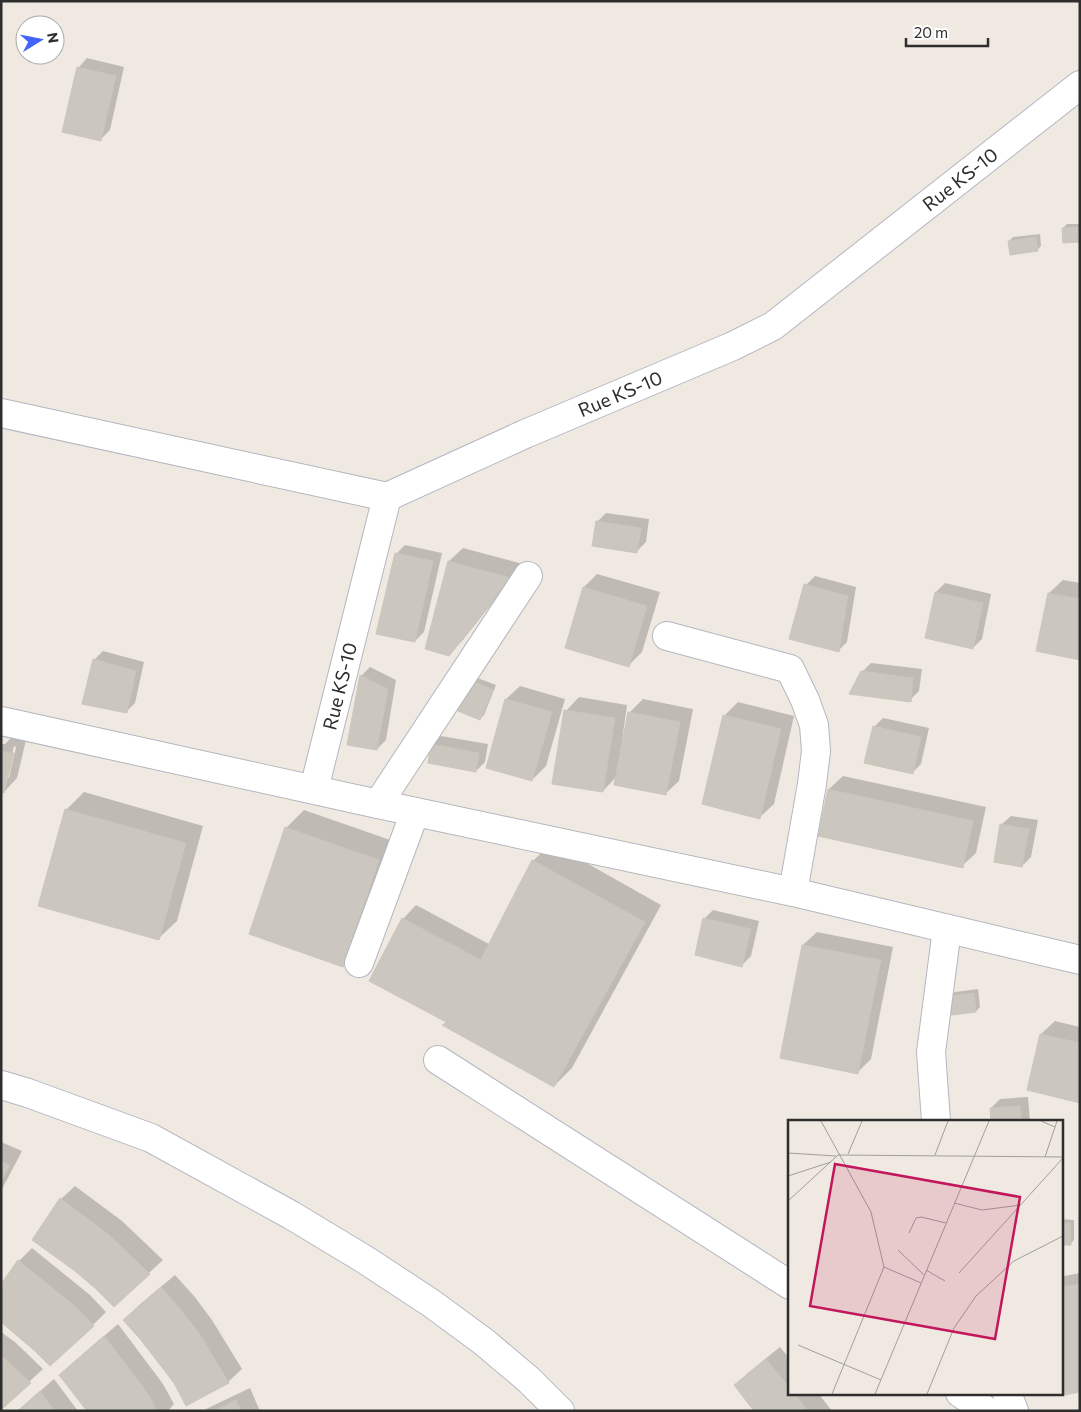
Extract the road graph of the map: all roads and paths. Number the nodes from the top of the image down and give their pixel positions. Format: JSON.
{"nodes":[{"id":1,"x":1080,"y":85,"type":"edge"},
{"id":2,"x":1,"y":412,"type":"edge"},
{"id":3,"x":387,"y":497,"type":"junction"},
{"id":4,"x":528,"y":576,"type":"dead end"},
{"id":5,"x":667,"y":636,"type":"dead end"},
{"id":6,"x":1,"y":721,"type":"edge"},
{"id":7,"x":314,"y":790,"type":"junction"},
{"id":8,"x":378,"y":804,"type":"junction"},
{"id":9,"x":415,"y":812,"type":"junction"},
{"id":10,"x":793,"y":892,"type":"junction"},
{"id":11,"x":947,"y":929,"type":"junction"},
{"id":12,"x":1080,"y":960,"type":"edge"},
{"id":13,"x":359,"y":963,"type":"dead end"},
{"id":14,"x":438,"y":1060,"type":"dead end"},
{"id":15,"x":1,"y":1085,"type":"edge"},
{"id":16,"x":936,"y":1120,"type":"edge"},
{"id":17,"x":788,"y":1284,"type":"edge"},
{"id":18,"x":962,"y":1394,"type":"edge"},
{"id":19,"x":1007,"y":1394,"type":"edge"},
{"id":20,"x":560,"y":1411,"type":"edge"},
{"id":21,"x":987,"y":1411,"type":"edge"},
{"id":22,"x":1014,"y":1411,"type":"edge"}],
"edges":[{"from":1,"to":3,"type":"street","name":"Rue KS-10"},
{"from":2,"to":3,"type":"street"},
{"from":3,"to":7,"type":"street","name":"Rue KS-10"},
{"from":4,"to":8,"type":"street"},
{"from":5,"to":10,"type":"street"},
{"from":6,"to":7,"type":"street"},
{"from":7,"to":8,"type":"street"},
{"from":8,"to":9,"type":"street"},
{"from":9,"to":10,"type":"street"},
{"from":9,"to":13,"type":"street"},
{"from":10,"to":11,"type":"street"},
{"from":11,"to":12,"type":"street"},
{"from":11,"to":16,"type":"street"},
{"from":14,"to":17,"type":"street"},
{"from":15,"to":20,"type":"street"},
{"from":18,"to":21,"type":"street"},
{"from":19,"to":22,"type":"street"}]}
